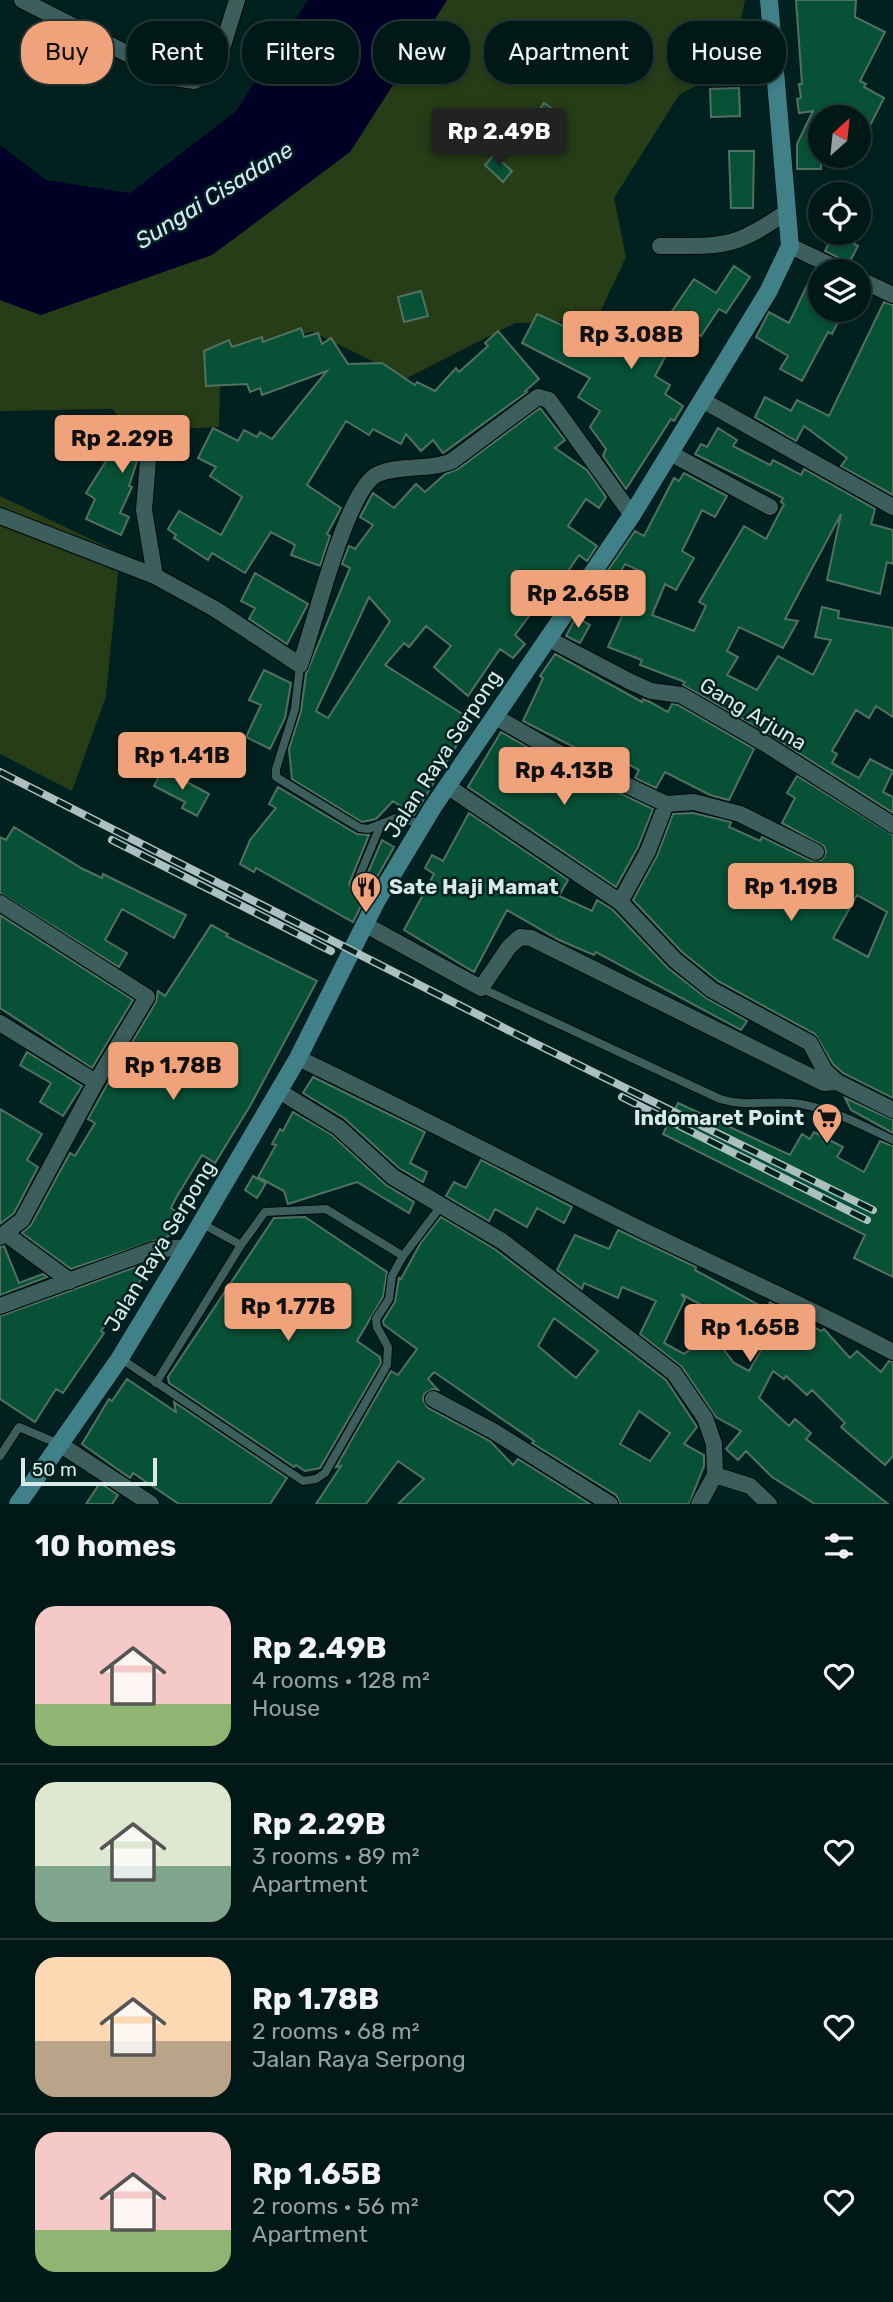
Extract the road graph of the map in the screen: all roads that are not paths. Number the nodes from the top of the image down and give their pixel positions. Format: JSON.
{"nodes":[{"id":1,"x":22,"y":0,"type":"edge"},
{"id":2,"x":237,"y":0,"type":"edge"},
{"id":3,"x":769,"y":0,"type":"edge"},
{"id":4,"x":788,"y":211,"type":"junction"},
{"id":5,"x":660,"y":246,"type":"dead end"},
{"id":6,"x":790,"y":246,"type":"junction"},
{"id":7,"x":818,"y":259,"type":"edge"},
{"id":8,"x":871,"y":285,"type":"edge"},
{"id":9,"x":893,"y":295,"type":"edge"},
{"id":10,"x":702,"y":400,"type":"junction"},
{"id":11,"x":670,"y":453,"type":"junction"},
{"id":12,"x":148,"y":460,"type":"dead end"},
{"id":13,"x":770,"y":507,"type":"dead end"},
{"id":14,"x":893,"y":507,"type":"edge"},
{"id":15,"x":632,"y":515,"type":"junction"},
{"id":16,"x":0,"y":516,"type":"edge"},
{"id":17,"x":155,"y":576,"type":"junction"},
{"id":18,"x":547,"y":638,"type":"junction"},
{"id":19,"x":300,"y":665,"type":"junction"},
{"id":20,"x":494,"y":716,"type":"junction"},
{"id":21,"x":447,"y":786,"type":"junction"},
{"id":22,"x":666,"y":804,"type":"junction"},
{"id":23,"x":381,"y":824,"type":"junction"},
{"id":24,"x":423,"y":824,"type":"junction"},
{"id":25,"x":893,"y":825,"type":"edge"},
{"id":26,"x":816,"y":852,"type":"dead end"},
{"id":27,"x":377,"y":900,"type":"junction"},
{"id":28,"x":620,"y":902,"type":"junction"},
{"id":29,"x":0,"y":903,"type":"edge"},
{"id":30,"x":364,"y":924,"type":"junction"},
{"id":31,"x":481,"y":988,"type":"junction"},
{"id":32,"x":0,"y":1023,"type":"edge"},
{"id":33,"x":298,"y":1058,"type":"junction"},
{"id":34,"x":96,"y":1082,"type":"junction"},
{"id":35,"x":837,"y":1082,"type":"junction"},
{"id":36,"x":279,"y":1091,"type":"junction"},
{"id":37,"x":893,"y":1110,"type":"edge"},
{"id":38,"x":893,"y":1140,"type":"edge"},
{"id":39,"x":442,"y":1206,"type":"junction"},
{"id":40,"x":201,"y":1223,"type":"junction"},
{"id":41,"x":3,"y":1235,"type":"edge"},
{"id":42,"x":241,"y":1245,"type":"junction"},
{"id":43,"x":187,"y":1247,"type":"junction"},
{"id":44,"x":403,"y":1256,"type":"junction"},
{"id":45,"x":70,"y":1281,"type":"junction"},
{"id":46,"x":0,"y":1306,"type":"edge"},
{"id":47,"x":893,"y":1353,"type":"edge"},
{"id":48,"x":120,"y":1358,"type":"junction"},
{"id":49,"x":156,"y":1383,"type":"junction"},
{"id":50,"x":433,"y":1399,"type":"dead end"},
{"id":51,"x":61,"y":1445,"type":"junction"},
{"id":52,"x":0,"y":1456,"type":"edge"},
{"id":53,"x":715,"y":1475,"type":"junction"},
{"id":54,"x":18,"y":1504,"type":"edge"},
{"id":55,"x":151,"y":1504,"type":"edge"},
{"id":56,"x":610,"y":1504,"type":"edge"},
{"id":57,"x":699,"y":1504,"type":"edge"},
{"id":58,"x":769,"y":1504,"type":"edge"}],
"edges":[{"from":1,"to":2,"type":"street"},
{"from":3,"to":4,"type":"main road","name":"Jalan Raya Serpong"},
{"from":4,"to":5,"type":"street"},
{"from":4,"to":6,"type":"main road","name":"Jalan Raya Serpong"},
{"from":6,"to":7,"type":"street"},
{"from":6,"to":10,"type":"main road","name":"Jalan Raya Serpong"},
{"from":8,"to":9,"type":"street"},
{"from":10,"to":11,"type":"main road","name":"Jalan Raya Serpong"},
{"from":10,"to":14,"type":"street"},
{"from":11,"to":13,"type":"street"},
{"from":11,"to":15,"type":"main road","name":"Jalan Raya Serpong"},
{"from":12,"to":17,"type":"street"},
{"from":15,"to":18,"type":"main road","name":"Jalan Raya Serpong"},
{"from":15,"to":19,"type":"street"},
{"from":16,"to":17,"type":"street"},
{"from":17,"to":19,"type":"street"},
{"from":18,"to":20,"type":"main road","name":"Jalan Raya Serpong"},
{"from":18,"to":25,"type":"street","name":"Gang Arjuna"},
{"from":19,"to":23,"type":"lane"},
{"from":20,"to":21,"type":"main road","name":"Jalan Raya Serpong"},
{"from":20,"to":22,"type":"street"},
{"from":21,"to":24,"type":"main road","name":"Jalan Raya Serpong"},
{"from":21,"to":28,"type":"street"},
{"from":22,"to":26,"type":"street"},
{"from":22,"to":28,"type":"street"},
{"from":23,"to":24,"type":"lane"},
{"from":23,"to":27,"type":"lane"},
{"from":24,"to":27,"type":"main road","name":"Jalan Raya Serpong"},
{"from":27,"to":30,"type":"main road","name":"Jalan Raya Serpong"},
{"from":28,"to":35,"type":"street"},
{"from":29,"to":34,"type":"street"},
{"from":30,"to":31,"type":"street"},
{"from":30,"to":33,"type":"main road","name":"Jalan Raya Serpong"},
{"from":31,"to":35,"type":"street"},
{"from":31,"to":38,"type":"lane"},
{"from":32,"to":34,"type":"street"},
{"from":33,"to":36,"type":"main road","name":"Jalan Raya Serpong"},
{"from":33,"to":47,"type":"street"},
{"from":34,"to":41,"type":"street"},
{"from":35,"to":37,"type":"street"},
{"from":36,"to":39,"type":"street"},
{"from":36,"to":40,"type":"main road","name":"Jalan Raya Serpong"},
{"from":39,"to":44,"type":"lane"},
{"from":39,"to":53,"type":"street"},
{"from":40,"to":42,"type":"lane"},
{"from":40,"to":43,"type":"main road","name":"Jalan Raya Serpong"},
{"from":41,"to":45,"type":"street"},
{"from":42,"to":44,"type":"lane"},
{"from":42,"to":49,"type":"lane"},
{"from":43,"to":45,"type":"street"},
{"from":43,"to":48,"type":"main road","name":"Jalan Raya Serpong"},
{"from":44,"to":49,"type":"lane"},
{"from":45,"to":46,"type":"street"},
{"from":48,"to":49,"type":"lane"},
{"from":48,"to":51,"type":"main road","name":"Jalan Raya Serpong"},
{"from":50,"to":56,"type":"street"},
{"from":51,"to":52,"type":"lane"},
{"from":51,"to":54,"type":"main road","name":"Jalan Raya Serpong"},
{"from":51,"to":55,"type":"street"},
{"from":53,"to":57,"type":"street"},
{"from":53,"to":58,"type":"street"}]}
